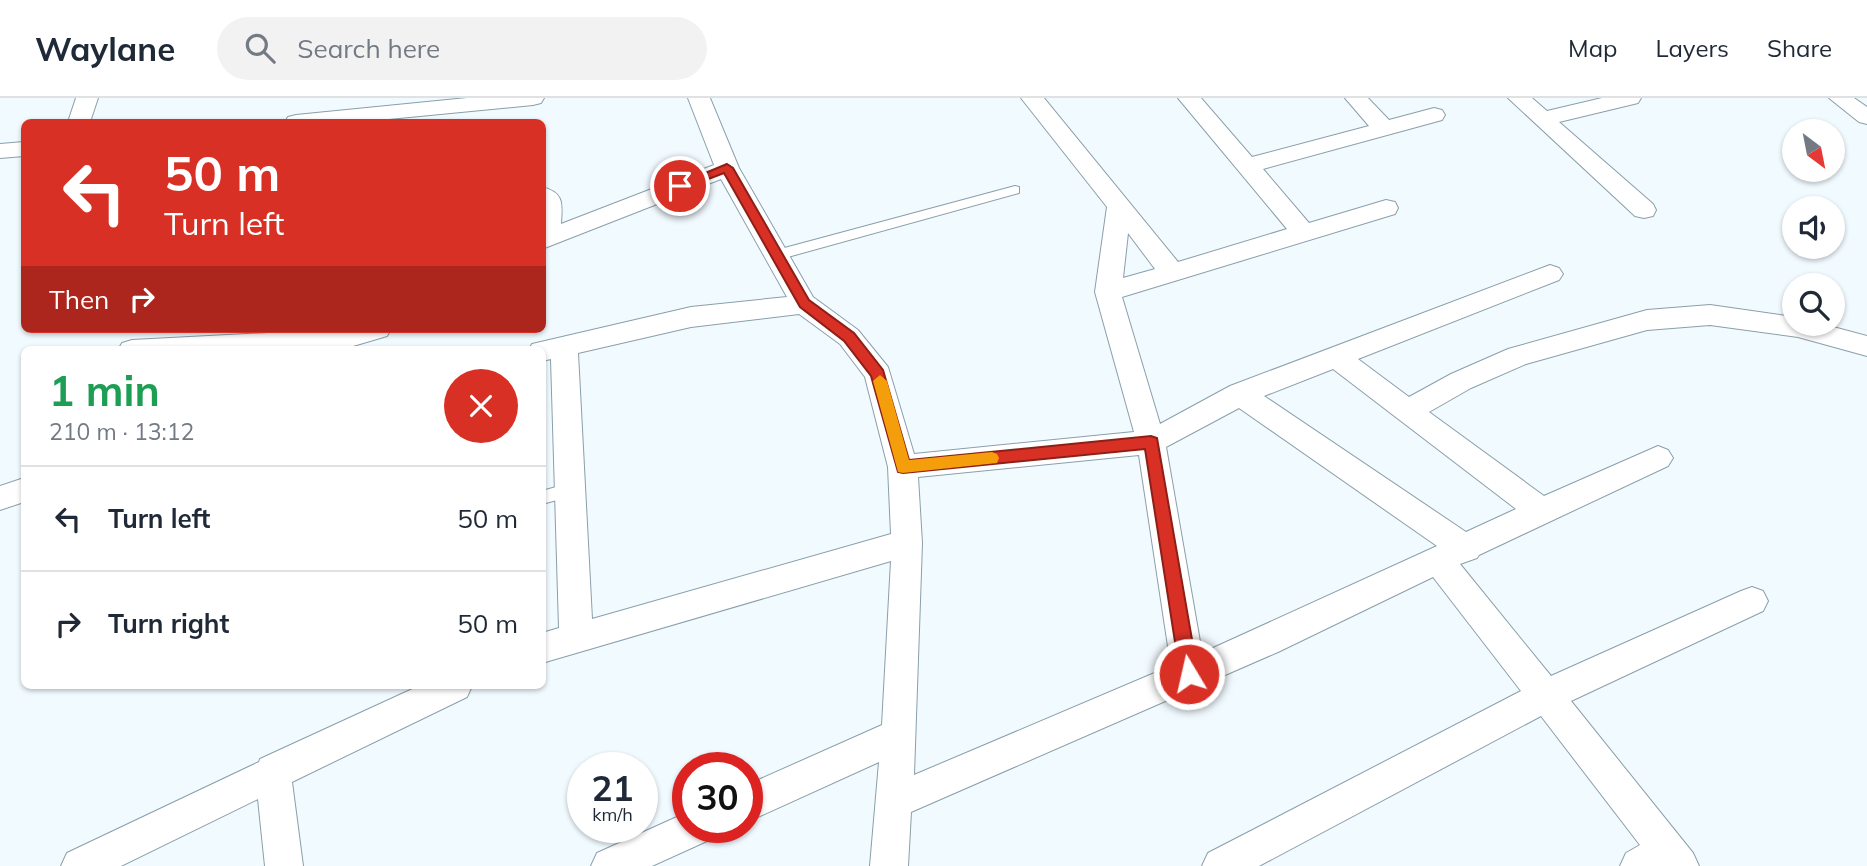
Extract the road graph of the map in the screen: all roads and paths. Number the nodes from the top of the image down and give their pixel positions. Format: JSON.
{"nodes":[{"id":1,"x":87,"y":98,"type":"edge"},
{"id":2,"x":533,"y":98,"type":"edge"},
{"id":3,"x":699,"y":98,"type":"edge"},
{"id":4,"x":1032,"y":98,"type":"edge"},
{"id":5,"x":1189,"y":98,"type":"edge"},
{"id":6,"x":1356,"y":98,"type":"edge"},
{"id":7,"x":1519,"y":98,"type":"edge"},
{"id":8,"x":1630,"y":98,"type":"edge"},
{"id":9,"x":1840,"y":98,"type":"edge"},
{"id":10,"x":1434,"y":115,"type":"dead end"},
{"id":11,"x":1867,"y":117,"type":"edge"},
{"id":12,"x":80,"y":119,"type":"edge"},
{"id":13,"x":326,"y":119,"type":"edge"},
{"id":14,"x":1543,"y":119,"type":"junction"},
{"id":15,"x":1385,"y":129,"type":"junction"},
{"id":16,"x":21,"y":149,"type":"edge"},
{"id":17,"x":0,"y":152,"type":"edge"},
{"id":18,"x":1247,"y":166,"type":"junction"},
{"id":19,"x":727,"y":168,"type":"junction"},
{"id":20,"x":1015,"y":190,"type":"dead end"},
{"id":21,"x":546,"y":197,"type":"edge"},
{"id":22,"x":1119,"y":205,"type":"junction"},
{"id":23,"x":1386,"y":208,"type":"dead end"},
{"id":24,"x":1644,"y":210,"type":"dead end"},
{"id":25,"x":546,"y":232,"type":"edge"},
{"id":26,"x":1304,"y":233,"type":"junction"},
{"id":27,"x":546,"y":240,"type":"edge"},
{"id":28,"x":777,"y":255,"type":"junction"},
{"id":29,"x":1173,"y":273,"type":"junction"},
{"id":30,"x":1550,"y":274,"type":"dead end"},
{"id":31,"x":1108,"y":292,"type":"junction"},
{"id":32,"x":804,"y":304,"type":"junction"},
{"id":33,"x":368,"y":333,"type":"edge"},
{"id":34,"x":211,"y":337,"type":"edge"},
{"id":35,"x":343,"y":345,"type":"edge"},
{"id":36,"x":160,"y":346,"type":"edge"},
{"id":37,"x":1867,"y":346,"type":"edge"},
{"id":38,"x":553,"y":349,"type":"edge"},
{"id":39,"x":1336,"y":357,"type":"junction"},
{"id":40,"x":1240,"y":394,"type":"junction"},
{"id":41,"x":1407,"y":411,"type":"junction"},
{"id":42,"x":1151,"y":442,"type":"junction"},
{"id":43,"x":1658,"y":458,"type":"dead end"},
{"id":44,"x":903,"y":467,"type":"junction"},
{"id":45,"x":21,"y":491,"type":"edge"},
{"id":46,"x":556,"y":494,"type":"edge"},
{"id":47,"x":0,"y":498,"type":"edge"},
{"id":48,"x":1541,"y":511,"type":"junction"},
{"id":49,"x":907,"y":543,"type":"junction"},
{"id":50,"x":1452,"y":555,"type":"junction"},
{"id":51,"x":1752,"y":601,"type":"dead end"},
{"id":52,"x":576,"y":637,"type":"junction"},
{"id":53,"x":546,"y":647,"type":"edge"},
{"id":54,"x":1189,"y":674,"type":"junction"},
{"id":55,"x":449,"y":689,"type":"edge"},
{"id":56,"x":1547,"y":695,"type":"junction"},
{"id":57,"x":899,"y":735,"type":"junction"},
{"id":58,"x":273,"y":771,"type":"junction"},
{"id":59,"x":763,"y":797,"type":"edge"},
{"id":60,"x":893,"y":802,"type":"junction"},
{"id":61,"x":672,"y":838,"type":"edge"},
{"id":62,"x":1662,"y":861,"type":"edge"},
{"id":63,"x":80,"y":866,"type":"edge"},
{"id":64,"x":284,"y":866,"type":"edge"},
{"id":65,"x":610,"y":866,"type":"edge"},
{"id":66,"x":889,"y":866,"type":"edge"},
{"id":67,"x":1221,"y":866,"type":"edge"}],
"edges":[{"from":1,"to":12,"type":"street"},
{"from":2,"to":13,"type":"street"},
{"from":3,"to":19,"type":"street"},
{"from":4,"to":22,"type":"street"},
{"from":5,"to":18,"type":"street"},
{"from":6,"to":15,"type":"street"},
{"from":7,"to":14,"type":"street"},
{"from":8,"to":14,"type":"street"},
{"from":9,"to":11,"type":"street"},
{"from":10,"to":15,"type":"street"},
{"from":14,"to":24,"type":"street"},
{"from":15,"to":18,"type":"street"},
{"from":16,"to":17,"type":"street"},
{"from":18,"to":26,"type":"street"},
{"from":19,"to":27,"type":"street"},
{"from":19,"to":28,"type":"street"},
{"from":20,"to":28,"type":"lane"},
{"from":21,"to":25,"type":"street"},
{"from":22,"to":29,"type":"street"},
{"from":22,"to":31,"type":"street"},
{"from":23,"to":26,"type":"street"},
{"from":26,"to":29,"type":"street"},
{"from":28,"to":32,"type":"street"},
{"from":29,"to":31,"type":"street"},
{"from":30,"to":39,"type":"street"},
{"from":31,"to":42,"type":"street"},
{"from":32,"to":38,"type":"street"},
{"from":32,"to":44,"type":"street"},
{"from":33,"to":35,"type":"street"},
{"from":34,"to":35,"type":"street"},
{"from":34,"to":36,"type":"street"},
{"from":37,"to":41,"type":"street"},
{"from":38,"to":46,"type":"street"},
{"from":39,"to":40,"type":"street"},
{"from":39,"to":41,"type":"street"},
{"from":40,"to":42,"type":"street"},
{"from":40,"to":50,"type":"street"},
{"from":41,"to":48,"type":"street"},
{"from":42,"to":44,"type":"street"},
{"from":42,"to":54,"type":"street"},
{"from":43,"to":48,"type":"street"},
{"from":44,"to":49,"type":"street"},
{"from":45,"to":47,"type":"street"},
{"from":46,"to":52,"type":"street"},
{"from":48,"to":50,"type":"street"},
{"from":49,"to":52,"type":"street"},
{"from":49,"to":57,"type":"street"},
{"from":50,"to":54,"type":"street"},
{"from":50,"to":56,"type":"street"},
{"from":51,"to":56,"type":"street"},
{"from":52,"to":53,"type":"street"},
{"from":54,"to":60,"type":"street"},
{"from":55,"to":58,"type":"street"},
{"from":56,"to":62,"type":"street"},
{"from":56,"to":67,"type":"street"},
{"from":57,"to":59,"type":"street"},
{"from":57,"to":60,"type":"street"},
{"from":58,"to":63,"type":"street"},
{"from":58,"to":64,"type":"street"},
{"from":60,"to":66,"type":"street"},
{"from":61,"to":65,"type":"street"}]}
